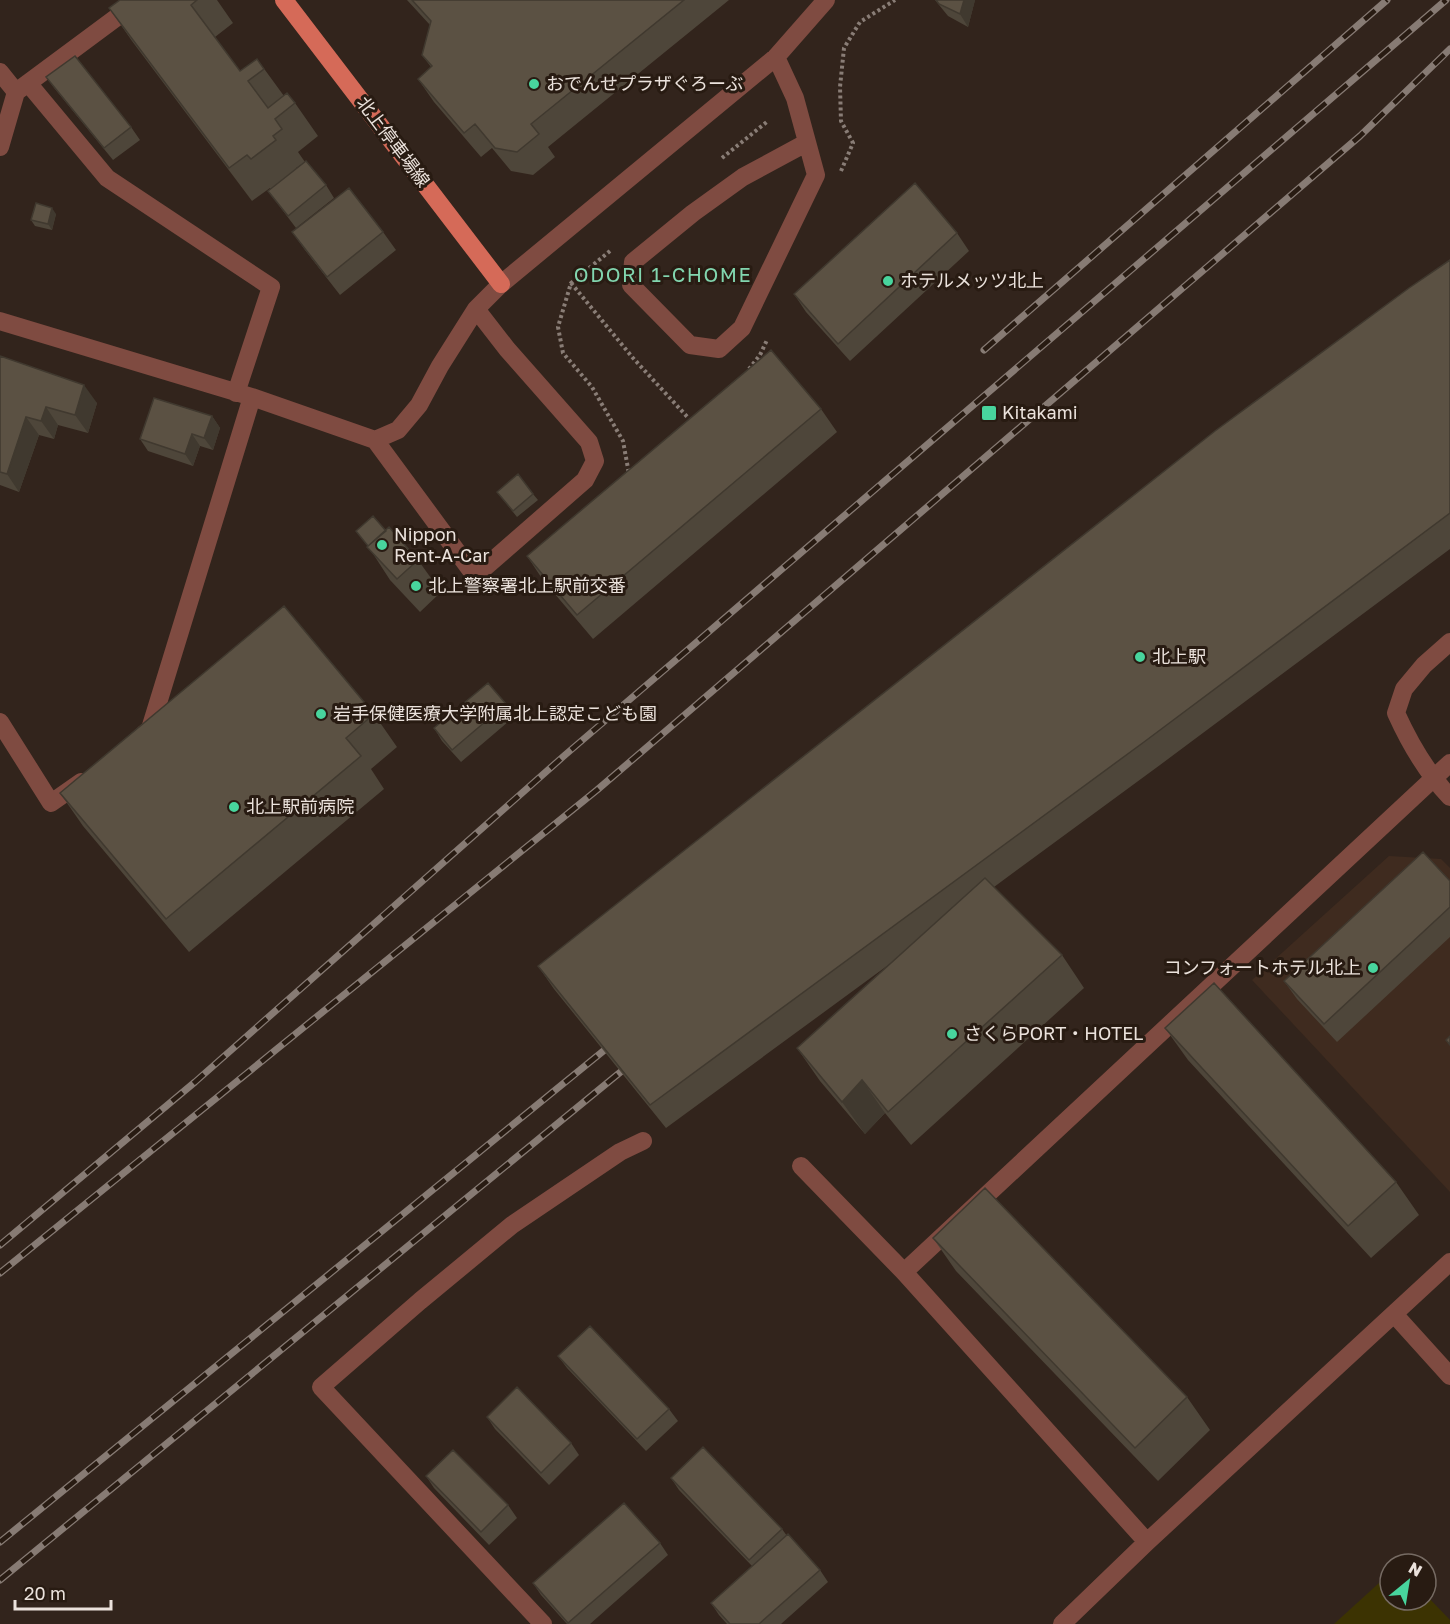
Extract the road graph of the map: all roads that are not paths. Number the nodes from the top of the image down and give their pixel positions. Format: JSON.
{"nodes":[{"id":1,"x":140,"y":0,"type":"edge"},
{"id":2,"x":284,"y":0,"type":"edge"},
{"id":3,"x":826,"y":0,"type":"edge"},
{"id":4,"x":776,"y":57,"type":"junction"},
{"id":5,"x":0,"y":72,"type":"edge"},
{"id":6,"x":22,"y":88,"type":"junction"},
{"id":7,"x":806,"y":143,"type":"junction"},
{"id":8,"x":0,"y":147,"type":"edge"},
{"id":9,"x":501,"y":284,"type":"junction"},
{"id":10,"x":476,"y":309,"type":"junction"},
{"id":11,"x":0,"y":321,"type":"edge"},
{"id":12,"x":244,"y":395,"type":"junction"},
{"id":13,"x":375,"y":440,"type":"junction"},
{"id":14,"x":1450,"y":642,"type":"edge"},
{"id":15,"x":0,"y":723,"type":"edge"},
{"id":16,"x":132,"y":743,"type":"edge"},
{"id":17,"x":1450,"y":764,"type":"edge"},
{"id":18,"x":95,"y":771,"type":"edge"},
{"id":19,"x":1434,"y":780,"type":"junction"},
{"id":20,"x":1450,"y":797,"type":"edge"},
{"id":21,"x":643,"y":1141,"type":"dead end"},
{"id":22,"x":801,"y":1166,"type":"dead end"},
{"id":23,"x":1450,"y":1262,"type":"edge"},
{"id":24,"x":904,"y":1272,"type":"junction"},
{"id":25,"x":1394,"y":1314,"type":"junction"},
{"id":26,"x":1450,"y":1376,"type":"edge"},
{"id":27,"x":1147,"y":1542,"type":"junction"},
{"id":28,"x":543,"y":1624,"type":"edge"},
{"id":29,"x":1062,"y":1624,"type":"edge"}],
"edges":[{"from":1,"to":6,"type":"street"},
{"from":2,"to":9,"type":"main road","name":"北上停車場線"},
{"from":3,"to":4,"type":"street"},
{"from":4,"to":7,"type":"street"},
{"from":4,"to":9,"type":"street"},
{"from":5,"to":6,"type":"street"},
{"from":6,"to":8,"type":"street"},
{"from":6,"to":12,"type":"street"},
{"from":7,"to":7,"type":"street"},
{"from":9,"to":10,"type":"street"},
{"from":10,"to":13,"type":"street"},
{"from":10,"to":13,"type":"street"},
{"from":11,"to":12,"type":"street"},
{"from":12,"to":13,"type":"street"},
{"from":12,"to":16,"type":"street"},
{"from":14,"to":19,"type":"street"},
{"from":15,"to":18,"type":"street"},
{"from":17,"to":19,"type":"street"},
{"from":19,"to":20,"type":"street"},
{"from":19,"to":24,"type":"street"},
{"from":21,"to":28,"type":"street"},
{"from":22,"to":24,"type":"street"},
{"from":23,"to":25,"type":"street"},
{"from":24,"to":27,"type":"street"},
{"from":25,"to":26,"type":"street"},
{"from":25,"to":27,"type":"street"},
{"from":27,"to":29,"type":"street"}]}
